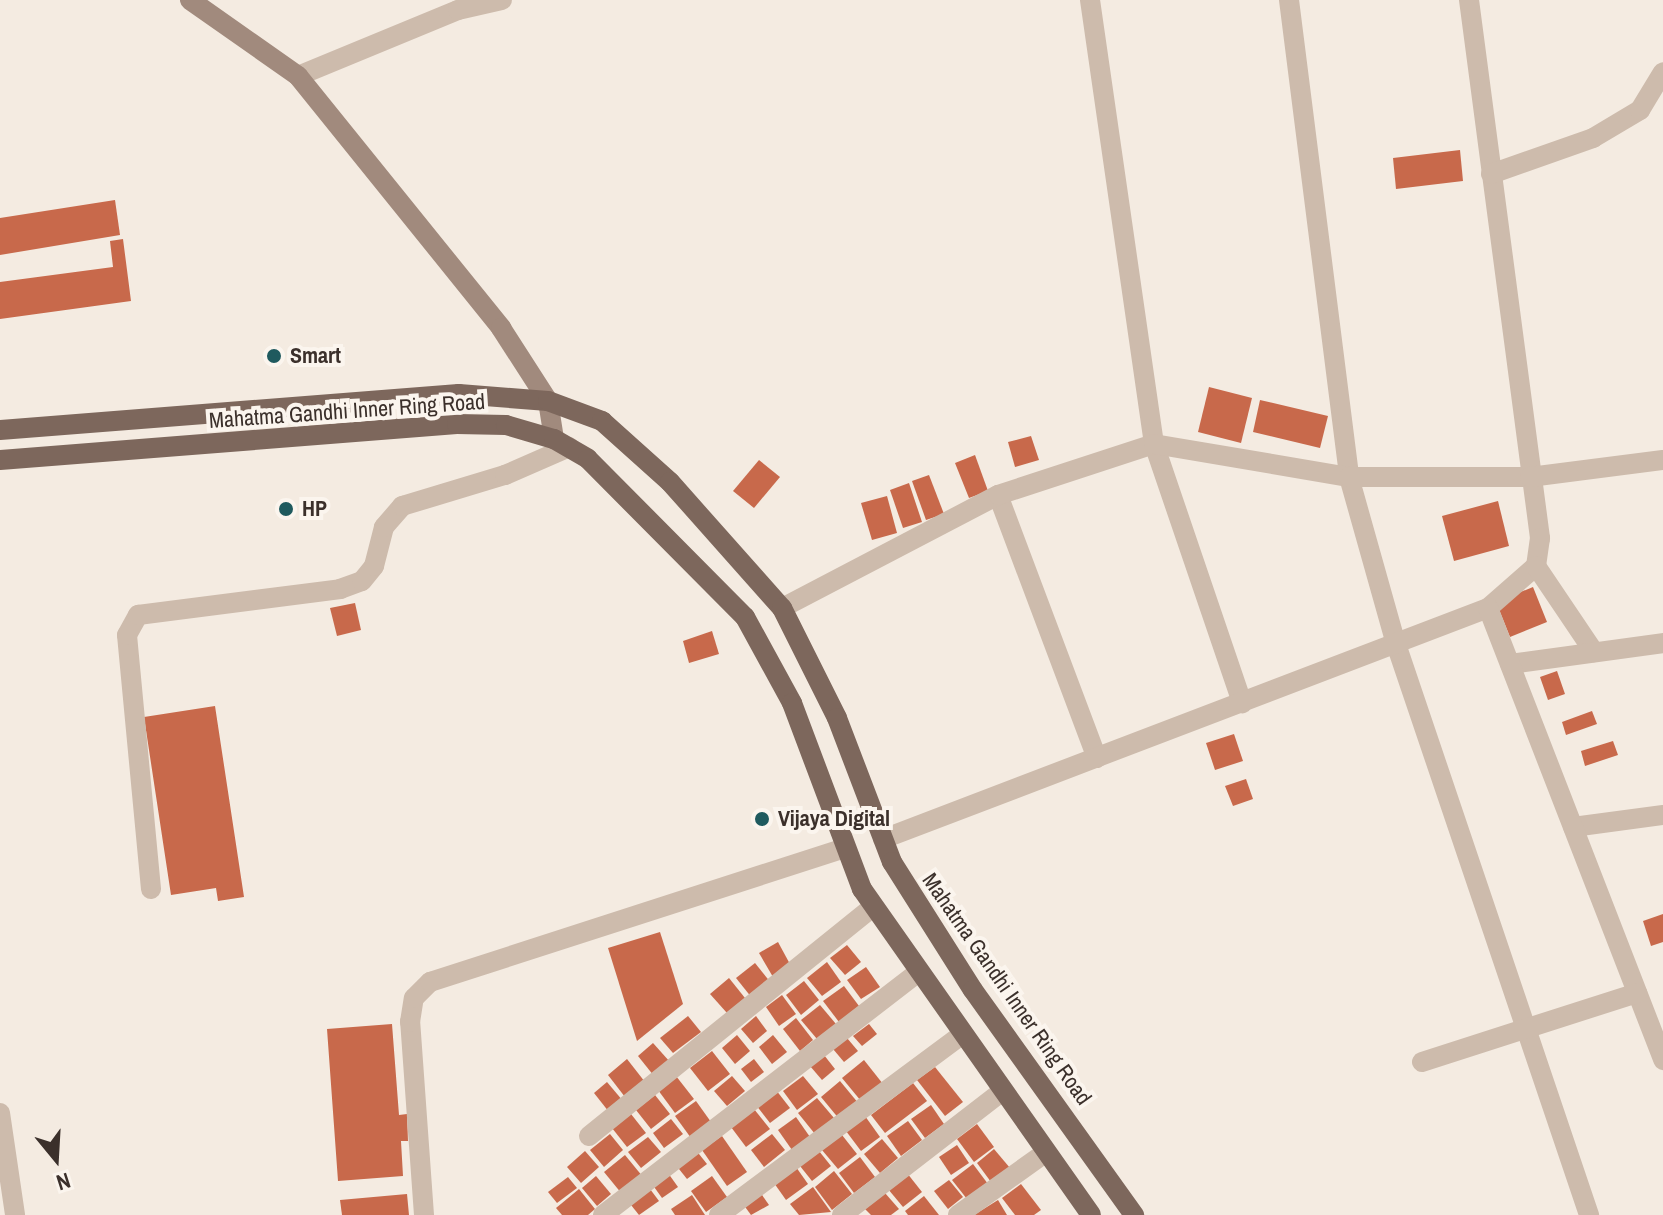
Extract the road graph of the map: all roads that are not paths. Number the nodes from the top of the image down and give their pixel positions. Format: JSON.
{"nodes":[{"id":1,"x":190,"y":0,"type":"edge"},
{"id":2,"x":502,"y":0,"type":"edge"},
{"id":3,"x":1090,"y":0,"type":"edge"},
{"id":4,"x":1289,"y":0,"type":"edge"},
{"id":5,"x":1469,"y":0,"type":"edge"},
{"id":6,"x":1663,"y":72,"type":"edge"},
{"id":7,"x":298,"y":76,"type":"junction"},
{"id":8,"x":1491,"y":174,"type":"junction"},
{"id":9,"x":548,"y":401,"type":"junction"},
{"id":10,"x":0,"y":430,"type":"edge"},
{"id":11,"x":561,"y":443,"type":"junction"},
{"id":12,"x":1154,"y":444,"type":"junction"},
{"id":13,"x":0,"y":460,"type":"edge"},
{"id":14,"x":1663,"y":460,"type":"edge"},
{"id":15,"x":1349,"y":477,"type":"junction"},
{"id":16,"x":1530,"y":477,"type":"junction"},
{"id":17,"x":998,"y":495,"type":"junction"},
{"id":18,"x":1536,"y":566,"type":"junction"},
{"id":19,"x":782,"y":608,"type":"junction"},
{"id":20,"x":1488,"y":608,"type":"junction"},
{"id":21,"x":1663,"y":643,"type":"edge"},
{"id":22,"x":1396,"y":644,"type":"junction"},
{"id":23,"x":1594,"y":652,"type":"junction"},
{"id":24,"x":1510,"y":664,"type":"junction"},
{"id":25,"x":1242,"y":703,"type":"junction"},
{"id":26,"x":1097,"y":758,"type":"junction"},
{"id":27,"x":1663,"y":815,"type":"edge"},
{"id":28,"x":1573,"y":827,"type":"junction"},
{"id":29,"x":883,"y":839,"type":"junction"},
{"id":30,"x":845,"y":848,"type":"junction"},
{"id":31,"x":151,"y":889,"type":"dead end"},
{"id":32,"x":873,"y":907,"type":"junction"},
{"id":33,"x":917,"y":973,"type":"junction"},
{"id":34,"x":1637,"y":993,"type":"junction"},
{"id":35,"x":1527,"y":1030,"type":"junction"},
{"id":36,"x":961,"y":1035,"type":"junction"},
{"id":37,"x":1663,"y":1060,"type":"edge"},
{"id":38,"x":1422,"y":1062,"type":"dead end"},
{"id":39,"x":1001,"y":1092,"type":"junction"},
{"id":40,"x":0,"y":1113,"type":"edge"},
{"id":41,"x":589,"y":1136,"type":"dead end"},
{"id":42,"x":1045,"y":1153,"type":"junction"},
{"id":43,"x":15,"y":1215,"type":"edge"},
{"id":44,"x":424,"y":1215,"type":"edge"},
{"id":45,"x":603,"y":1215,"type":"edge"},
{"id":46,"x":719,"y":1215,"type":"edge"},
{"id":47,"x":842,"y":1215,"type":"edge"},
{"id":48,"x":958,"y":1215,"type":"edge"},
{"id":49,"x":1090,"y":1215,"type":"edge"},
{"id":50,"x":1134,"y":1215,"type":"edge"},
{"id":51,"x":1589,"y":1215,"type":"edge"}],
"edges":[{"from":1,"to":7,"type":"street"},
{"from":2,"to":7,"type":"street"},
{"from":3,"to":12,"type":"street"},
{"from":4,"to":15,"type":"street"},
{"from":5,"to":8,"type":"street"},
{"from":6,"to":8,"type":"street"},
{"from":7,"to":9,"type":"street"},
{"from":8,"to":16,"type":"street"},
{"from":9,"to":10,"type":"main road","name":"Mahatma Gandhi Inner Ring Road"},
{"from":9,"to":11,"type":"street"},
{"from":9,"to":19,"type":"main road","name":"Mahatma Gandhi Inner Ring Road"},
{"from":11,"to":13,"type":"main road","name":"Mahatma Gandhi Inner Ring Road"},
{"from":11,"to":30,"type":"main road","name":"Mahatma Gandhi Inner Ring Road"},
{"from":11,"to":31,"type":"street"},
{"from":12,"to":15,"type":"street"},
{"from":12,"to":17,"type":"street"},
{"from":12,"to":25,"type":"street"},
{"from":14,"to":16,"type":"street"},
{"from":15,"to":16,"type":"street"},
{"from":15,"to":22,"type":"street"},
{"from":16,"to":18,"type":"street"},
{"from":17,"to":19,"type":"street"},
{"from":17,"to":26,"type":"street"},
{"from":18,"to":20,"type":"street"},
{"from":18,"to":23,"type":"street"},
{"from":19,"to":29,"type":"main road","name":"Mahatma Gandhi Inner Ring Road"},
{"from":20,"to":22,"type":"street"},
{"from":20,"to":24,"type":"street"},
{"from":21,"to":23,"type":"street"},
{"from":22,"to":25,"type":"street"},
{"from":22,"to":35,"type":"street"},
{"from":23,"to":24,"type":"street"},
{"from":24,"to":28,"type":"street"},
{"from":25,"to":26,"type":"street"},
{"from":26,"to":29,"type":"street"},
{"from":27,"to":28,"type":"street"},
{"from":28,"to":34,"type":"street"},
{"from":29,"to":50,"type":"main road","name":"Mahatma Gandhi Inner Ring Road"},
{"from":30,"to":32,"type":"main road","name":"Mahatma Gandhi Inner Ring Road"},
{"from":30,"to":44,"type":"street"},
{"from":32,"to":33,"type":"main road","name":"Mahatma Gandhi Inner Ring Road"},
{"from":32,"to":41,"type":"street"},
{"from":33,"to":36,"type":"main road","name":"Mahatma Gandhi Inner Ring Road"},
{"from":33,"to":45,"type":"street"},
{"from":34,"to":35,"type":"street"},
{"from":34,"to":37,"type":"street"},
{"from":35,"to":38,"type":"street"},
{"from":35,"to":51,"type":"street"},
{"from":36,"to":39,"type":"main road","name":"Mahatma Gandhi Inner Ring Road"},
{"from":36,"to":46,"type":"street"},
{"from":39,"to":42,"type":"main road","name":"Mahatma Gandhi Inner Ring Road"},
{"from":39,"to":47,"type":"street"},
{"from":40,"to":43,"type":"street"},
{"from":42,"to":48,"type":"street"},
{"from":42,"to":49,"type":"main road","name":"Mahatma Gandhi Inner Ring Road"}]}
